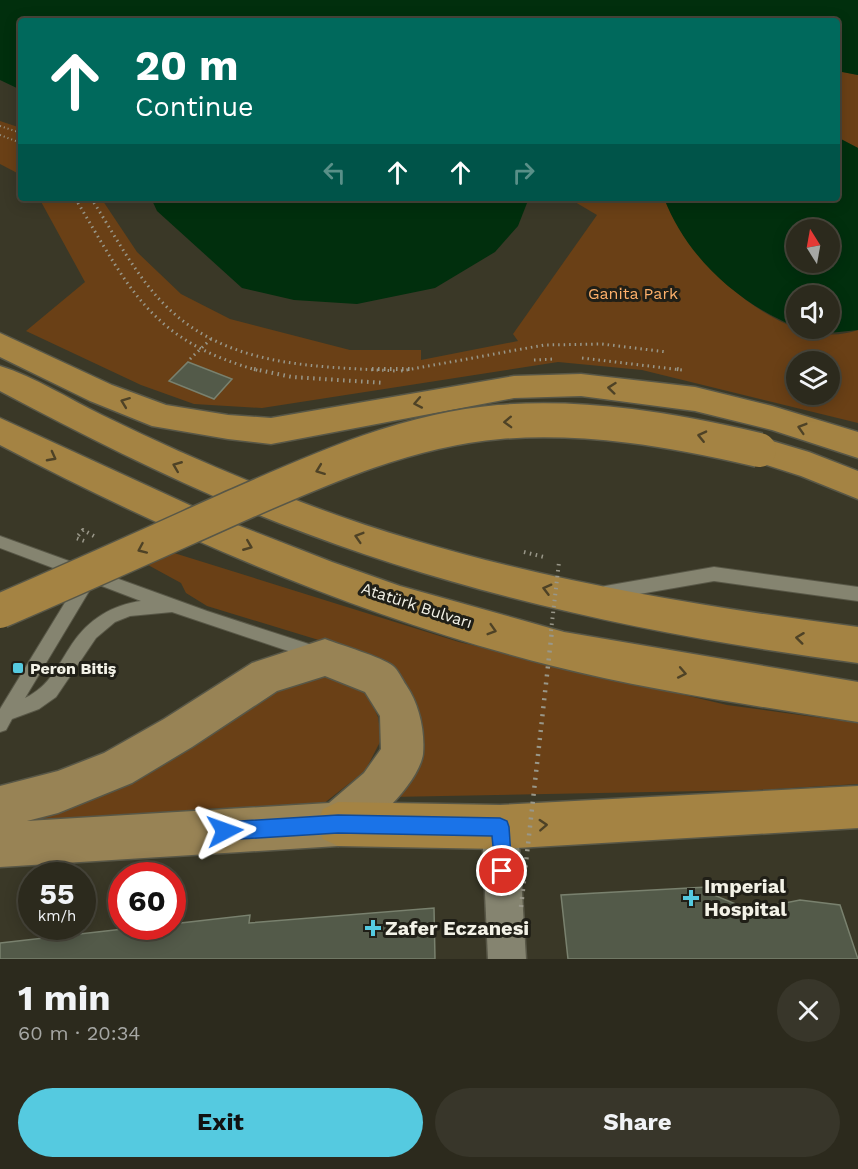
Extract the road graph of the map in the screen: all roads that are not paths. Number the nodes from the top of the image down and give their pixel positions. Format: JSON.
{"nodes":[{"id":1,"x":0,"y":344,"type":"edge"},
{"id":2,"x":0,"y":377,"type":"edge"},
{"id":3,"x":0,"y":430,"type":"edge"},
{"id":4,"x":858,"y":445,"type":"edge"},
{"id":5,"x":849,"y":480,"type":"edge"},
{"id":6,"x":0,"y":542,"type":"edge"},
{"id":7,"x":90,"y":575,"type":"junction"},
{"id":8,"x":858,"y":594,"type":"edge"},
{"id":9,"x":580,"y":598,"type":"junction"},
{"id":10,"x":181,"y":608,"type":"junction"},
{"id":11,"x":0,"y":611,"type":"edge"},
{"id":12,"x":858,"y":645,"type":"edge"},
{"id":13,"x":326,"y":657,"type":"junction"},
{"id":14,"x":858,"y":702,"type":"edge"},
{"id":15,"x":4,"y":718,"type":"edge"},
{"id":16,"x":0,"y":807,"type":"edge"},
{"id":17,"x":858,"y":807,"type":"edge"},
{"id":18,"x":338,"y":824,"type":"junction"},
{"id":19,"x":500,"y":827,"type":"junction"},
{"id":20,"x":0,"y":845,"type":"edge"},
{"id":21,"x":507,"y":959,"type":"edge"}],
"edges":[{"from":4,"to":1,"type":"highway","one_way":true},
{"from":9,"to":2,"type":"highway","one_way":true},
{"from":3,"to":14,"type":"highway","name":"Atatürk Bulvarı","one_way":true},
{"from":5,"to":11,"type":"highway","one_way":true,"bridge":true},
{"from":6,"to":7,"type":"lane"},
{"from":7,"to":10,"type":"lane"},
{"from":7,"to":15,"type":"lane"},
{"from":8,"to":9,"type":"lane"},
{"from":12,"to":9,"type":"highway","one_way":true},
{"from":10,"to":13,"type":"lane"},
{"from":10,"to":15,"type":"lane"},
{"from":13,"to":16,"type":"main road"},
{"from":13,"to":18,"type":"main road"},
{"from":19,"to":17,"type":"highway","one_way":true},
{"from":18,"to":19,"type":"highway"},
{"from":18,"to":20,"type":"main road"},
{"from":19,"to":21,"type":"street"}]}
